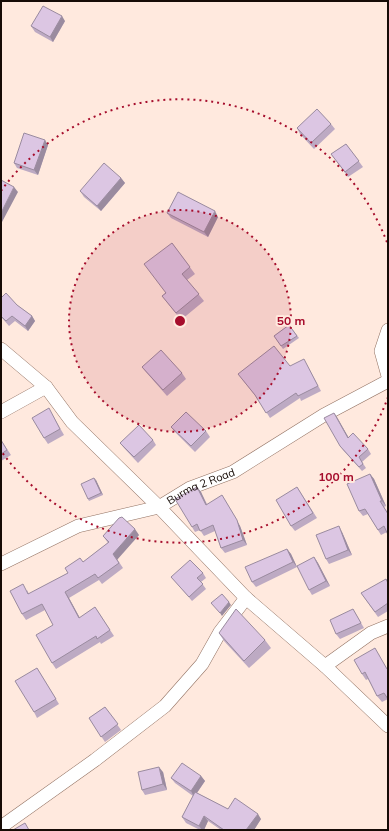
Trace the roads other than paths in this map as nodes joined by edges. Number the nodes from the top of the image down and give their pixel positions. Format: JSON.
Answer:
{"nodes":[{"id":1,"x":388,"y":330,"type":"edge"},
{"id":2,"x":1,"y":349,"type":"edge"},
{"id":3,"x":388,"y":376,"type":"edge"},
{"id":4,"x":388,"y":381,"type":"edge"},
{"id":5,"x":46,"y":387,"type":"junction"},
{"id":6,"x":1,"y":412,"type":"edge"},
{"id":7,"x":159,"y":507,"type":"junction"},
{"id":8,"x":1,"y":564,"type":"edge"},
{"id":9,"x":246,"y":598,"type":"junction"},
{"id":10,"x":388,"y":626,"type":"edge"},
{"id":11,"x":325,"y":666,"type":"junction"},
{"id":12,"x":388,"y":726,"type":"edge"},
{"id":13,"x":1,"y":827,"type":"edge"}],
"edges":[{"from":1,"to":3,"type":"street"},
{"from":2,"to":5,"type":"street"},
{"from":4,"to":7,"type":"street","name":"Burma 2 Road"},
{"from":5,"to":6,"type":"street"},
{"from":5,"to":7,"type":"street"},
{"from":7,"to":8,"type":"street","name":"Burma 2 Road"},
{"from":7,"to":9,"type":"street"},
{"from":9,"to":11,"type":"street"},
{"from":9,"to":13,"type":"street"},
{"from":10,"to":11,"type":"street"},
{"from":11,"to":12,"type":"street"}]}
